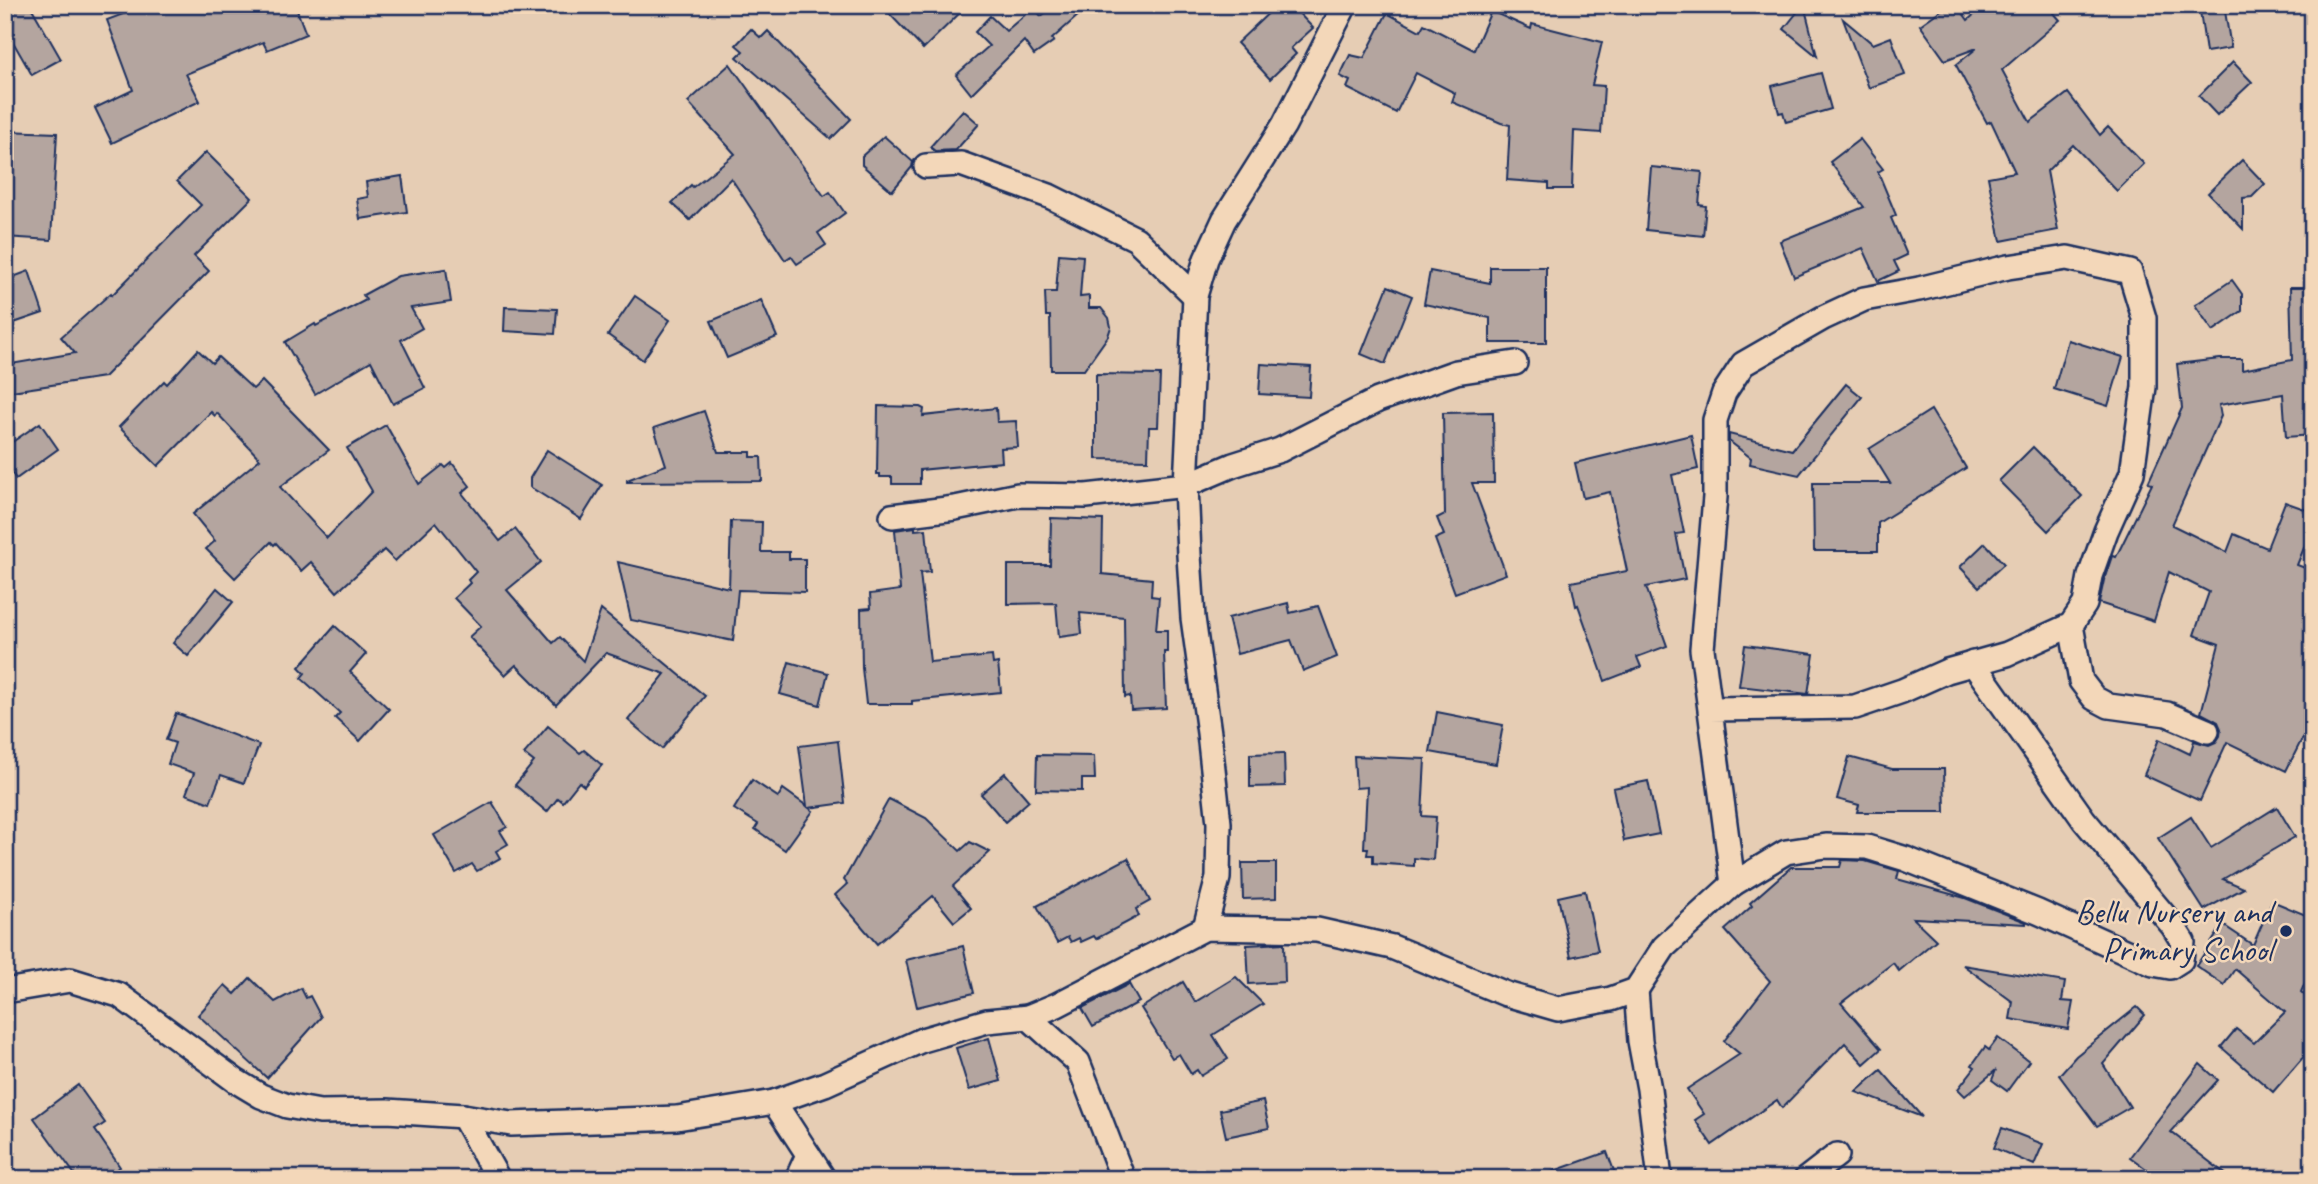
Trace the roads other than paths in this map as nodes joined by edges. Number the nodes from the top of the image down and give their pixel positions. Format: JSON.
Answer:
{"nodes":[{"id":1,"x":1345,"y":5,"type":"edge"},
{"id":2,"x":926,"y":166,"type":"dead end"},
{"id":3,"x":1195,"y":296,"type":"junction"},
{"id":4,"x":1515,"y":363,"type":"dead end"},
{"id":5,"x":1186,"y":485,"type":"junction"},
{"id":6,"x":892,"y":516,"type":"dead end"},
{"id":7,"x":2071,"y":625,"type":"junction"},
{"id":8,"x":1973,"y":663,"type":"junction"},
{"id":9,"x":1710,"y":709,"type":"junction"},
{"id":10,"x":2207,"y":731,"type":"dead end"},
{"id":11,"x":1734,"y":884,"type":"junction"},
{"id":12,"x":1205,"y":928,"type":"junction"},
{"id":13,"x":1636,"y":990,"type":"junction"},
{"id":14,"x":5,"y":991,"type":"edge"},
{"id":15,"x":1028,"y":1017,"type":"junction"},
{"id":16,"x":774,"y":1102,"type":"junction"},
{"id":17,"x":463,"y":1116,"type":"junction"},
{"id":18,"x":807,"y":1155,"type":"junction"},
{"id":19,"x":1837,"y":1155,"type":"dead end"},
{"id":20,"x":498,"y":1179,"type":"edge"},
{"id":21,"x":797,"y":1179,"type":"edge"},
{"id":22,"x":824,"y":1179,"type":"edge"},
{"id":23,"x":1123,"y":1179,"type":"edge"},
{"id":24,"x":1660,"y":1179,"type":"edge"},
{"id":25,"x":1806,"y":1179,"type":"edge"}],
"edges":[{"from":1,"to":3,"type":"street"},
{"from":2,"to":3,"type":"street"},
{"from":3,"to":5,"type":"street"},
{"from":4,"to":5,"type":"street"},
{"from":5,"to":6,"type":"street"},
{"from":5,"to":12,"type":"street"},
{"from":7,"to":8,"type":"street"},
{"from":7,"to":9,"type":"street"},
{"from":7,"to":10,"type":"street"},
{"from":8,"to":9,"type":"street"},
{"from":8,"to":11,"type":"street"},
{"from":9,"to":11,"type":"street"},
{"from":11,"to":13,"type":"street"},
{"from":12,"to":13,"type":"street"},
{"from":12,"to":15,"type":"street"},
{"from":13,"to":24,"type":"street"},
{"from":14,"to":17,"type":"street"},
{"from":15,"to":16,"type":"street"},
{"from":15,"to":23,"type":"street"},
{"from":16,"to":17,"type":"street"},
{"from":16,"to":18,"type":"street"},
{"from":17,"to":20,"type":"street"},
{"from":18,"to":21,"type":"street"},
{"from":18,"to":22,"type":"street"},
{"from":19,"to":25,"type":"street"}]}
